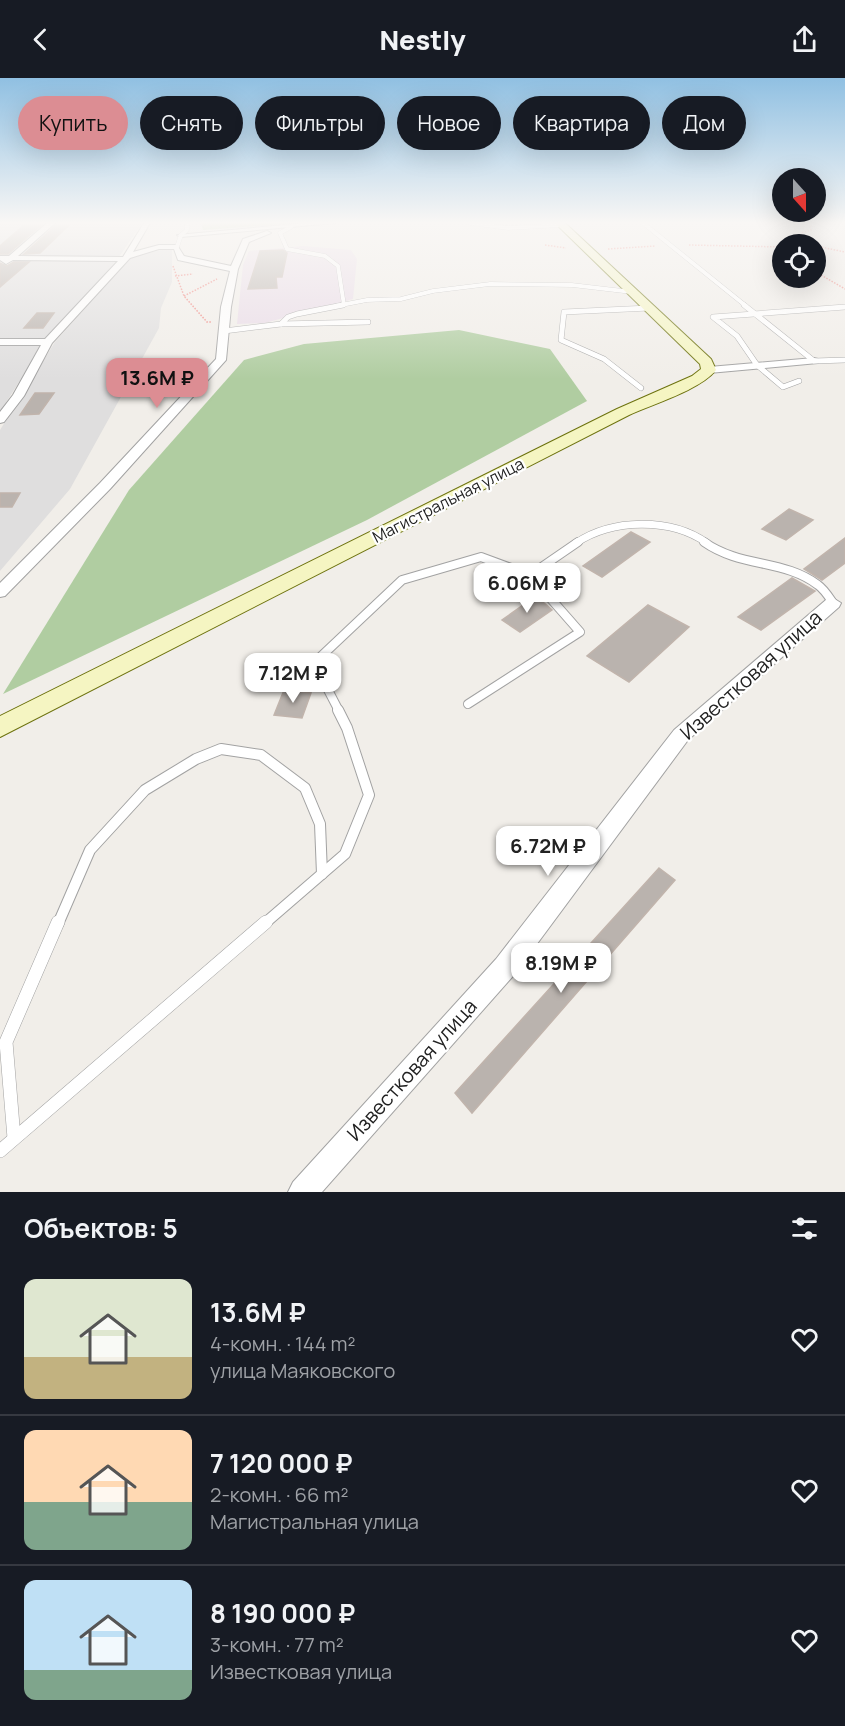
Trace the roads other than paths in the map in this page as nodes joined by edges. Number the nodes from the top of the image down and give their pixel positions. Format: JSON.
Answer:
{"nodes":[{"id":1,"x":109,"y":275,"type":"edge"},
{"id":2,"x":233,"y":275,"type":"edge"},
{"id":3,"x":342,"y":275,"type":"edge"},
{"id":4,"x":614,"y":275,"type":"edge"},
{"id":5,"x":707,"y":275,"type":"edge"},
{"id":6,"x":632,"y":292,"type":"junction"},
{"id":7,"x":344,"y":305,"type":"junction"},
{"id":8,"x":649,"y":308,"type":"junction"},
{"id":9,"x":845,"y":308,"type":"edge"},
{"id":10,"x":757,"y":315,"type":"junction"},
{"id":11,"x":368,"y":322,"type":"dead end"},
{"id":12,"x":281,"y":324,"type":"junction"},
{"id":13,"x":224,"y":331,"type":"junction"},
{"id":14,"x":0,"y":342,"type":"edge"},
{"id":15,"x":48,"y":342,"type":"junction"},
{"id":16,"x":845,"y":360,"type":"edge"},
{"id":17,"x":814,"y":361,"type":"junction"},
{"id":18,"x":757,"y":365,"type":"junction"},
{"id":19,"x":709,"y":370,"type":"junction"},
{"id":20,"x":799,"y":381,"type":"dead end"},
{"id":21,"x":641,"y":388,"type":"dead end"},
{"id":22,"x":0,"y":420,"type":"edge"},
{"id":23,"x":530,"y":575,"type":"junction"},
{"id":24,"x":0,"y":592,"type":"edge"},
{"id":25,"x":833,"y":603,"type":"joint"},
{"id":26,"x":468,"y":704,"type":"dead end"},
{"id":27,"x":0,"y":727,"type":"edge"},
{"id":28,"x":322,"y":874,"type":"junction"},
{"id":29,"x":3,"y":1042,"type":"edge"},
{"id":30,"x":14,"y":1138,"type":"junction"},
{"id":31,"x":0,"y":1150,"type":"edge"},
{"id":32,"x":303,"y":1192,"type":"edge"}],
"edges":[{"from":1,"to":15,"type":"street"},
{"from":2,"to":13,"type":"street"},
{"from":3,"to":7,"type":"lane"},
{"from":4,"to":6,"type":"street"},
{"from":5,"to":10,"type":"lane"},
{"from":6,"to":7,"type":"lane"},
{"from":6,"to":8,"type":"street"},
{"from":7,"to":12,"type":"lane"},
{"from":8,"to":19,"type":"street"},
{"from":8,"to":21,"type":"lane"},
{"from":9,"to":10,"type":"lane"},
{"from":10,"to":17,"type":"lane"},
{"from":10,"to":18,"type":"lane"},
{"from":11,"to":12,"type":"lane"},
{"from":12,"to":13,"type":"lane"},
{"from":13,"to":24,"type":"street"},
{"from":14,"to":15,"type":"street"},
{"from":15,"to":22,"type":"street"},
{"from":16,"to":17,"type":"lane"},
{"from":17,"to":18,"type":"street"},
{"from":18,"to":19,"type":"street"},
{"from":18,"to":20,"type":"lane"},
{"from":19,"to":27,"type":"street","name":"Магистральная улица"},
{"from":23,"to":25,"type":"lane"},
{"from":23,"to":26,"type":"lane"},
{"from":23,"to":28,"type":"lane"},
{"from":25,"to":32,"type":"street","name":"Известковая улица"},
{"from":28,"to":29,"type":"lane"},
{"from":28,"to":30,"type":"lane"},
{"from":29,"to":30,"type":"lane"},
{"from":30,"to":31,"type":"lane"}]}
